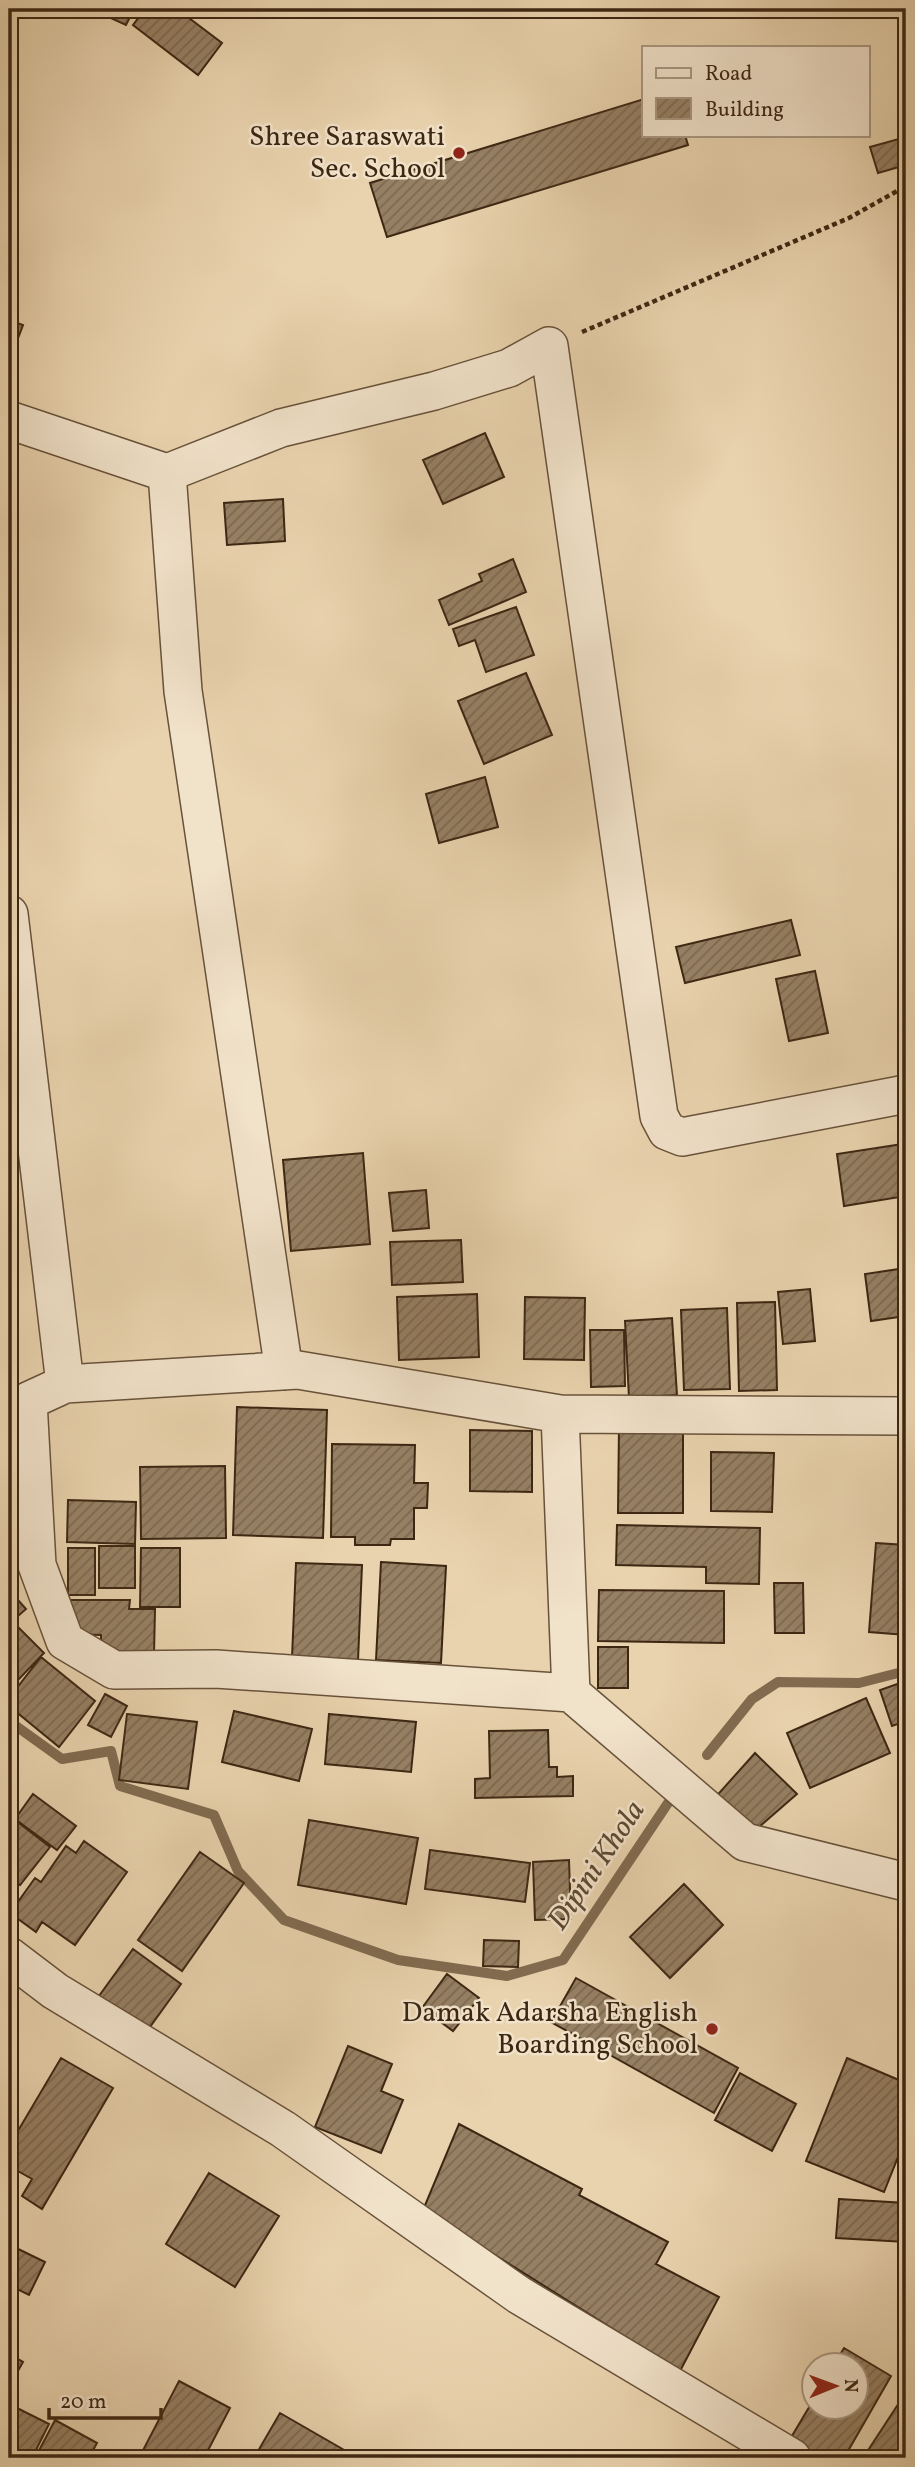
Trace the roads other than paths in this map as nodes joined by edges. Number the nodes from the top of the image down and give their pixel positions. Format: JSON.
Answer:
{"nodes":[{"id":1,"x":9,"y":420,"type":"edge"},
{"id":2,"x":167,"y":473,"type":"junction"},
{"id":3,"x":9,"y":914,"type":"edge"},
{"id":4,"x":906,"y":1094,"type":"edge"},
{"id":5,"x":284,"y":1371,"type":"junction"},
{"id":6,"x":65,"y":1384,"type":"junction"},
{"id":7,"x":560,"y":1414,"type":"junction"},
{"id":8,"x":906,"y":1416,"type":"edge"},
{"id":9,"x":571,"y":1693,"type":"junction"},
{"id":10,"x":906,"y":1882,"type":"edge"},
{"id":11,"x":9,"y":1956,"type":"edge"},
{"id":12,"x":792,"y":2458,"type":"edge"}],
"edges":[{"from":1,"to":2,"type":"street"},
{"from":2,"to":4,"type":"street"},
{"from":2,"to":5,"type":"street"},
{"from":3,"to":6,"type":"street"},
{"from":5,"to":6,"type":"street"},
{"from":5,"to":7,"type":"street"},
{"from":6,"to":9,"type":"street"},
{"from":7,"to":8,"type":"street"},
{"from":7,"to":9,"type":"street"},
{"from":9,"to":10,"type":"street"},
{"from":11,"to":12,"type":"street"}]}
